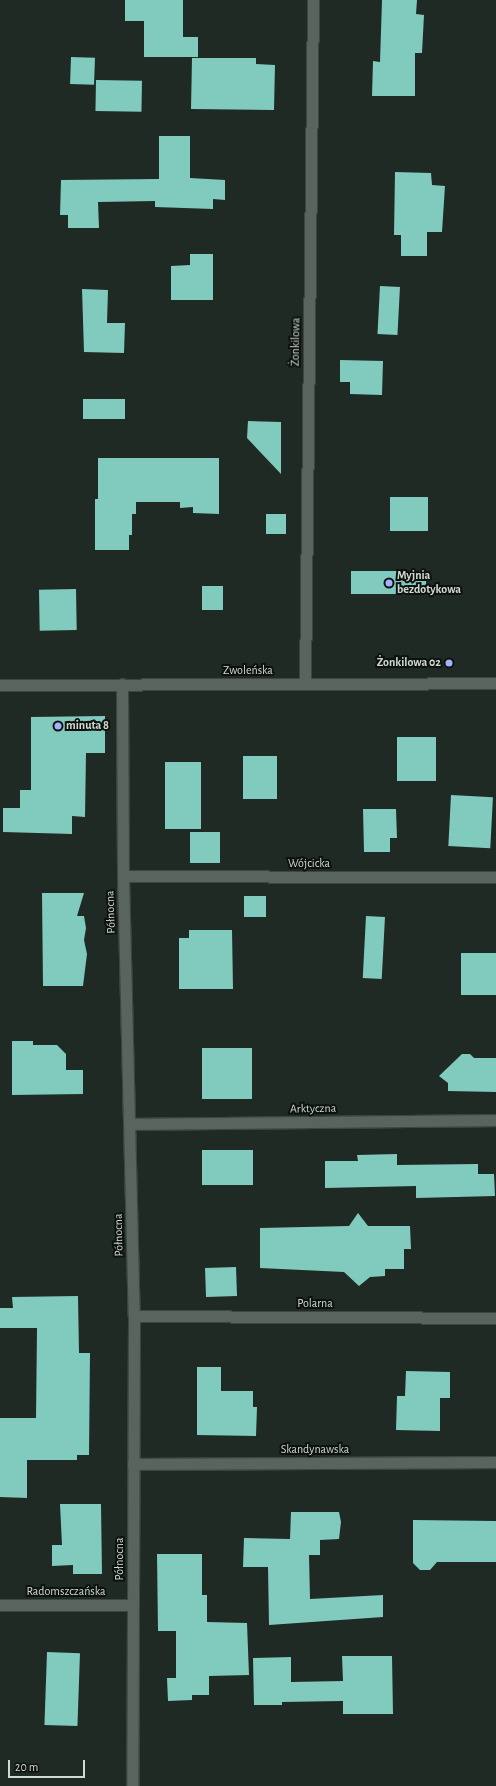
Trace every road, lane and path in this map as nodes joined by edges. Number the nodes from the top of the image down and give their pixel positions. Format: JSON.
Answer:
{"nodes":[{"id":1,"x":313,"y":0,"type":"edge"},
{"id":2,"x":496,"y":683,"type":"edge"},
{"id":3,"x":122,"y":684,"type":"junction"},
{"id":4,"x":305,"y":684,"type":"junction"},
{"id":5,"x":0,"y":685,"type":"edge"},
{"id":6,"x":123,"y":876,"type":"junction"},
{"id":7,"x":496,"y":877,"type":"edge"},
{"id":8,"x":496,"y":1120,"type":"edge"},
{"id":9,"x":130,"y":1124,"type":"junction"},
{"id":10,"x":134,"y":1316,"type":"junction"},
{"id":11,"x":496,"y":1318,"type":"edge"},
{"id":12,"x":496,"y":1462,"type":"edge"},
{"id":13,"x":133,"y":1464,"type":"junction"},
{"id":14,"x":0,"y":1605,"type":"edge"},
{"id":15,"x":132,"y":1605,"type":"junction"},
{"id":16,"x":132,"y":1786,"type":"edge"}],
"edges":[{"from":1,"to":4,"type":"street","name":"Żonkilowa"},
{"from":2,"to":4,"type":"street","name":"Zwoleńska"},
{"from":3,"to":4,"type":"street","name":"Zwoleńska"},
{"from":3,"to":5,"type":"street","name":"Zwoleńska"},
{"from":3,"to":6,"type":"street","name":"Północna"},
{"from":6,"to":7,"type":"street","name":"Wójcicka"},
{"from":6,"to":9,"type":"street","name":"Północna"},
{"from":8,"to":9,"type":"street","name":"Arktyczna"},
{"from":9,"to":10,"type":"street","name":"Północna"},
{"from":10,"to":11,"type":"street","name":"Polarna"},
{"from":10,"to":13,"type":"street","name":"Północna"},
{"from":12,"to":13,"type":"street","name":"Skandynawska"},
{"from":13,"to":15,"type":"street","name":"Północna"},
{"from":14,"to":15,"type":"street","name":"Radomszczańska"},
{"from":15,"to":16,"type":"street","name":"Północna"}]}
